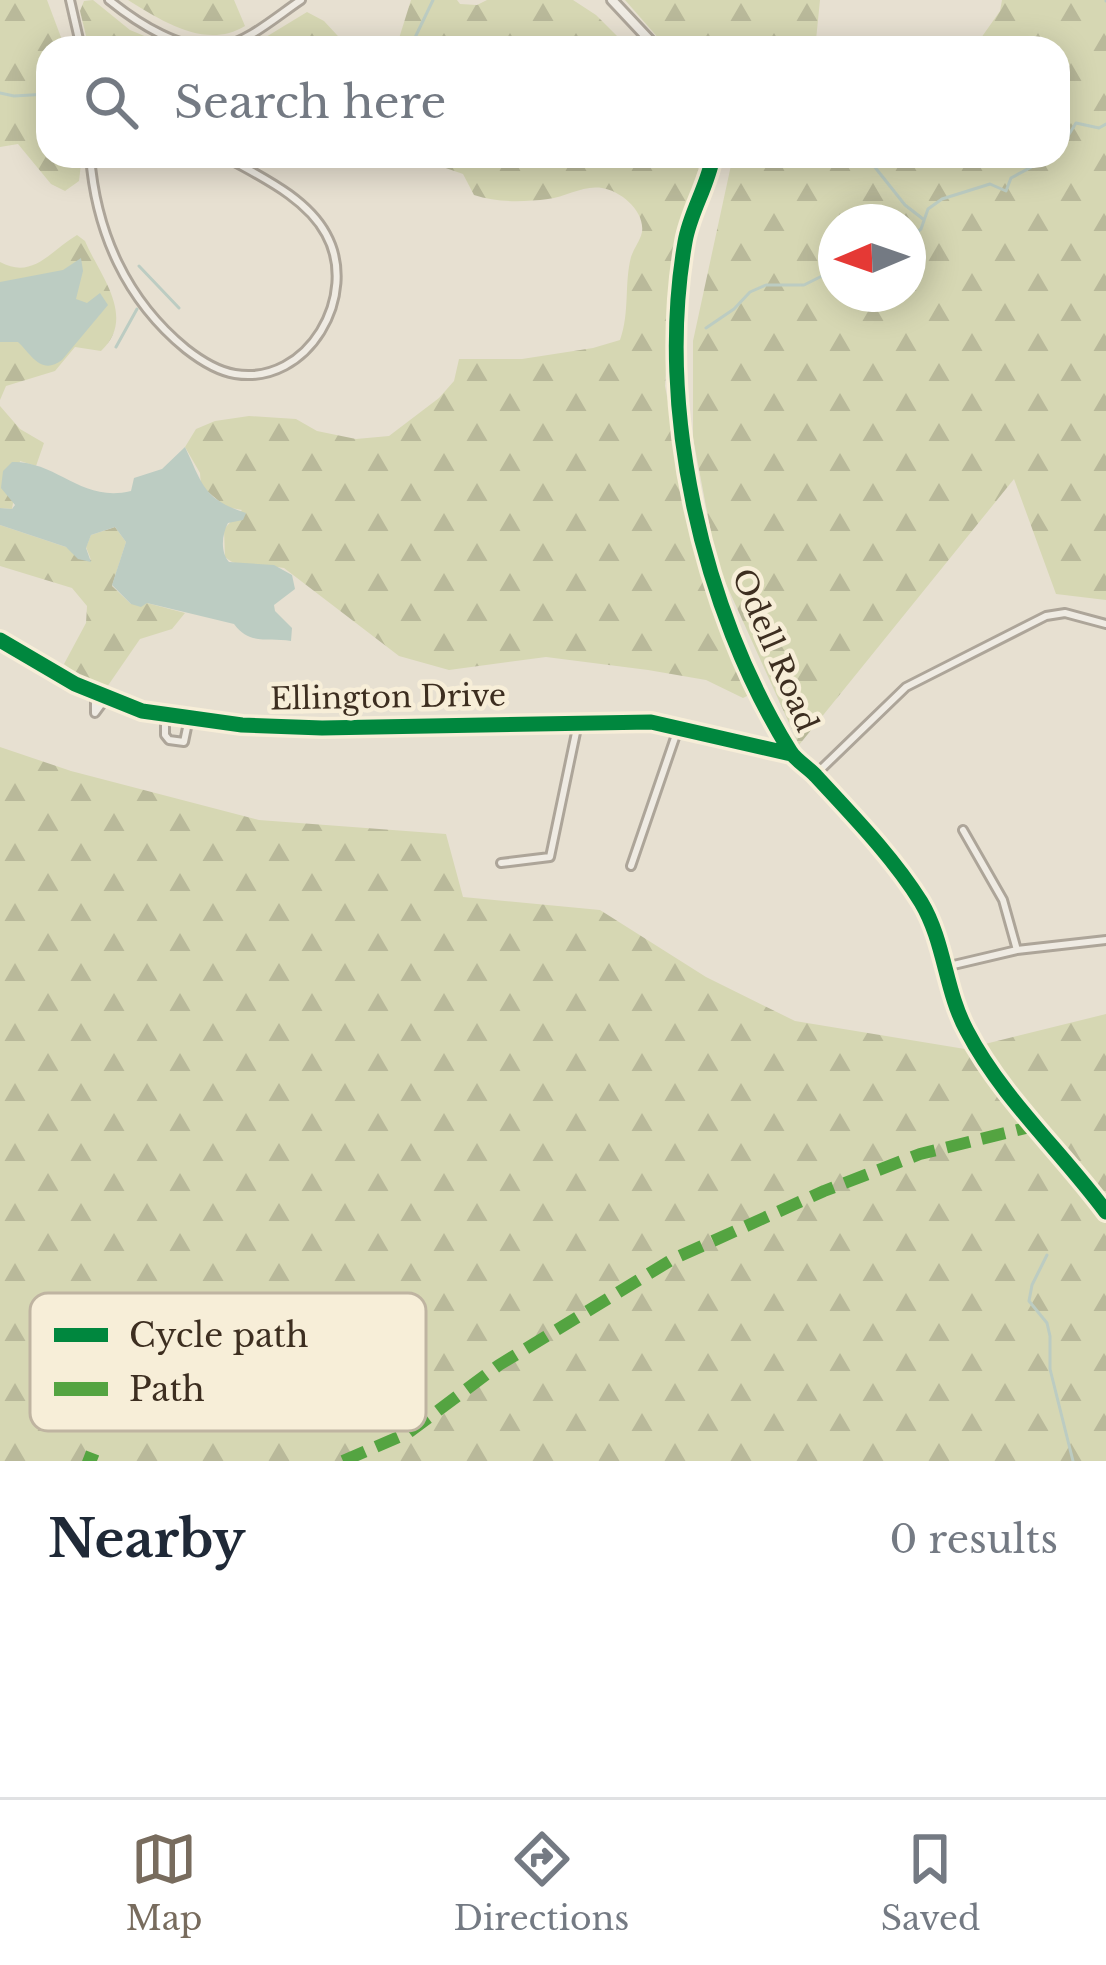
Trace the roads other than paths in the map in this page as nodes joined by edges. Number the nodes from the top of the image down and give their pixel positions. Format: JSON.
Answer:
{"nodes":[{"id":1,"x":70,"y":0,"type":"edge"},
{"id":2,"x":110,"y":0,"type":"edge"},
{"id":3,"x":301,"y":0,"type":"edge"},
{"id":4,"x":612,"y":0,"type":"edge"},
{"id":5,"x":78,"y":36,"type":"edge"},
{"id":6,"x":170,"y":36,"type":"edge"},
{"id":7,"x":245,"y":36,"type":"edge"},
{"id":8,"x":646,"y":36,"type":"edge"},
{"id":9,"x":92,"y":168,"type":"edge"},
{"id":10,"x":243,"y":168,"type":"edge"},
{"id":11,"x":709,"y":168,"type":"edge"},
{"id":12,"x":1106,"y":623,"type":"edge"},
{"id":13,"x":0,"y":640,"type":"edge"},
{"id":14,"x":95,"y":694,"type":"junction"},
{"id":15,"x":106,"y":698,"type":"junction"},
{"id":16,"x":165,"y":715,"type":"junction"},
{"id":17,"x":189,"y":718,"type":"junction"},
{"id":18,"x":578,"y":723,"type":"junction"},
{"id":19,"x":679,"y":726,"type":"junction"},
{"id":20,"x":791,"y":754,"type":"junction"},
{"id":21,"x":815,"y":775,"type":"junction"},
{"id":22,"x":963,"y":830,"type":"dead end"},
{"id":23,"x":501,"y":863,"type":"dead end"},
{"id":24,"x":632,"y":866,"type":"dead end"},
{"id":25,"x":1106,"y":940,"type":"edge"},
{"id":26,"x":1017,"y":950,"type":"junction"},
{"id":27,"x":945,"y":967,"type":"junction"},
{"id":28,"x":1106,"y":1211,"type":"edge"}],
"edges":[{"from":1,"to":5,"type":"street"},
{"from":2,"to":6,"type":"street"},
{"from":3,"to":7,"type":"street"},
{"from":4,"to":8,"type":"street"},
{"from":9,"to":10,"type":"street"},
{"from":11,"to":20,"type":"street","name":"Odell Road"},
{"from":12,"to":21,"type":"street"},
{"from":13,"to":14,"type":"street","name":"Ellington Drive"},
{"from":14,"to":15,"type":"street","name":"Ellington Drive"},
{"from":14,"to":15,"type":"street"},
{"from":15,"to":16,"type":"street","name":"Ellington Drive"},
{"from":16,"to":17,"type":"street","name":"Ellington Drive"},
{"from":16,"to":17,"type":"street"},
{"from":17,"to":18,"type":"street","name":"Ellington Drive"},
{"from":18,"to":19,"type":"street","name":"Ellington Drive"},
{"from":18,"to":23,"type":"street"},
{"from":19,"to":20,"type":"street","name":"Ellington Drive"},
{"from":19,"to":24,"type":"street"},
{"from":20,"to":21,"type":"street","name":"Odell Road"},
{"from":21,"to":27,"type":"street","name":"Odell Road"},
{"from":22,"to":26,"type":"street"},
{"from":25,"to":26,"type":"street"},
{"from":26,"to":27,"type":"street"},
{"from":27,"to":28,"type":"street","name":"Odell Road"}]}
